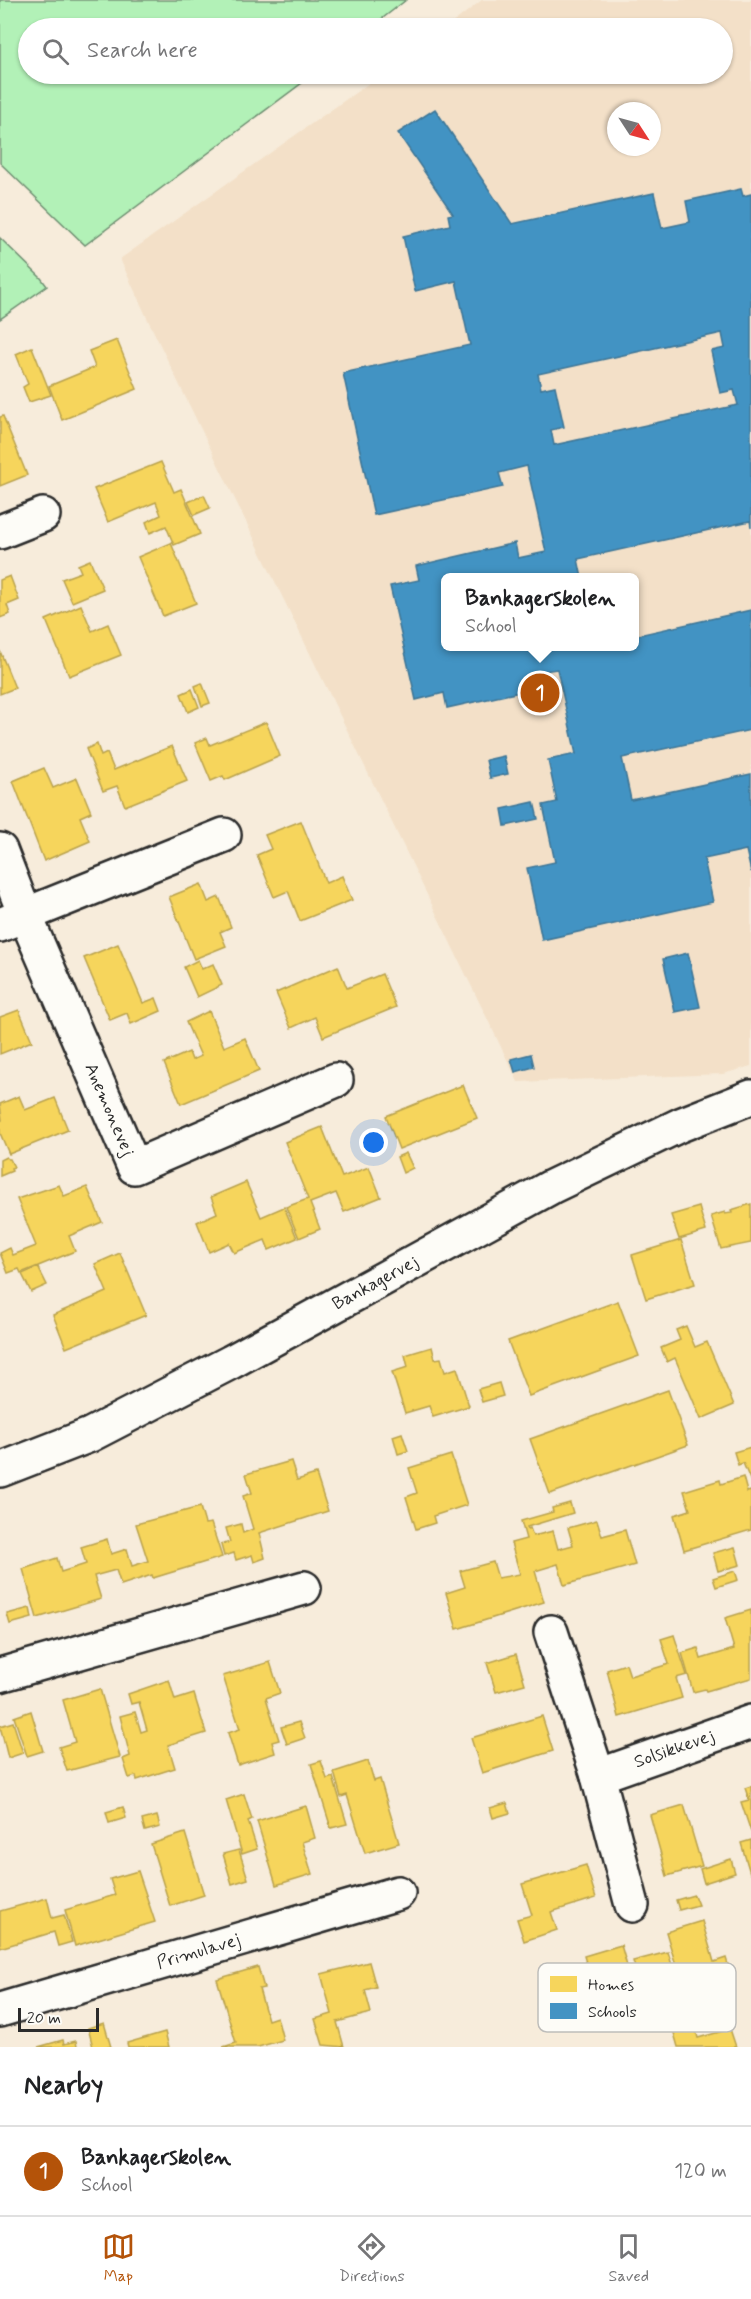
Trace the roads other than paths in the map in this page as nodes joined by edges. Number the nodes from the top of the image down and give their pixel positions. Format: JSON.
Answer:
{"nodes":[{"id":1,"x":42,"y":515,"type":"dead end"},
{"id":2,"x":0,"y":532,"type":"edge"},
{"id":3,"x":224,"y":835,"type":"dead end"},
{"id":4,"x":0,"y":850,"type":"edge"},
{"id":5,"x":13,"y":920,"type":"edge"},
{"id":6,"x":336,"y":1080,"type":"dead end"},
{"id":7,"x":751,"y":1097,"type":"edge"},
{"id":8,"x":0,"y":1470,"type":"edge"},
{"id":9,"x":304,"y":1588,"type":"dead end"},
{"id":10,"x":551,"y":1632,"type":"dead end"},
{"id":11,"x":0,"y":1675,"type":"edge"},
{"id":12,"x":751,"y":1722,"type":"edge"},
{"id":13,"x":598,"y":1776,"type":"junction"},
{"id":14,"x":398,"y":1893,"type":"dead end"},
{"id":15,"x":632,"y":1905,"type":"dead end"},
{"id":16,"x":0,"y":2010,"type":"edge"}],
"edges":[{"from":1,"to":2,"type":"street"},
{"from":3,"to":5,"type":"street"},
{"from":4,"to":5,"type":"street","name":"Anemonevej"},
{"from":5,"to":6,"type":"street","name":"Anemonevej"},
{"from":7,"to":8,"type":"street","name":"Bankagervej"},
{"from":9,"to":11,"type":"street"},
{"from":10,"to":13,"type":"street"},
{"from":12,"to":13,"type":"street","name":"Solsikkevej"},
{"from":13,"to":15,"type":"street"},
{"from":14,"to":16,"type":"street","name":"Primulavej"}]}
